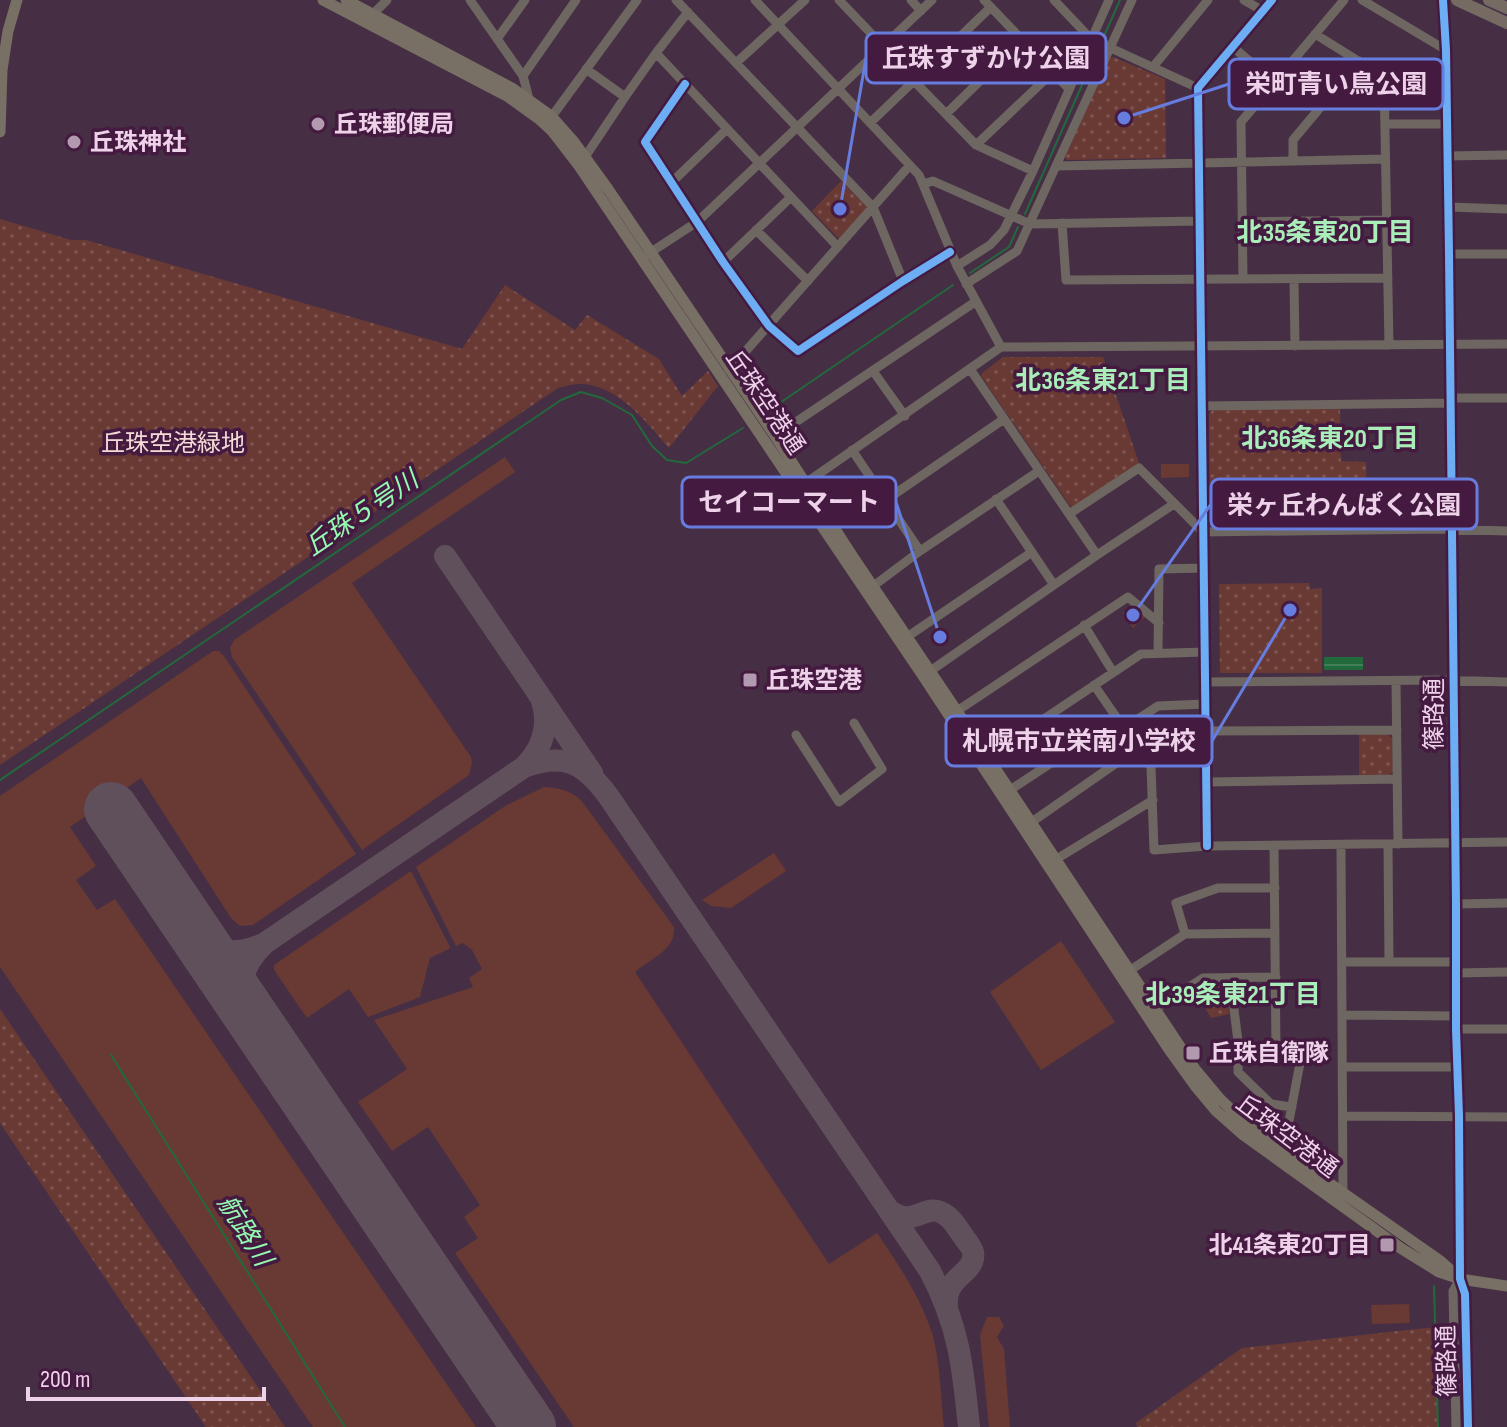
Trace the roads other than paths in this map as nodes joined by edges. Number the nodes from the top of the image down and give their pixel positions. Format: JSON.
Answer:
{"nodes":[{"id":1,"x":17,"y":0,"type":"edge"},
{"id":2,"x":323,"y":0,"type":"edge"},
{"id":3,"x":346,"y":0,"type":"edge"},
{"id":4,"x":387,"y":0,"type":"edge"},
{"id":5,"x":470,"y":0,"type":"edge"},
{"id":6,"x":525,"y":0,"type":"edge"},
{"id":7,"x":576,"y":0,"type":"edge"},
{"id":8,"x":637,"y":0,"type":"edge"},
{"id":9,"x":676,"y":0,"type":"edge"},
{"id":10,"x":755,"y":0,"type":"edge"},
{"id":11,"x":805,"y":0,"type":"edge"},
{"id":12,"x":839,"y":0,"type":"edge"},
{"id":13,"x":911,"y":0,"type":"edge"},
{"id":14,"x":932,"y":0,"type":"edge"},
{"id":15,"x":1054,"y":0,"type":"edge"},
{"id":16,"x":1109,"y":0,"type":"edge"},
{"id":17,"x":1132,"y":0,"type":"edge"},
{"id":18,"x":1208,"y":0,"type":"edge"},
{"id":19,"x":1244,"y":0,"type":"edge"},
{"id":20,"x":1272,"y":0,"type":"edge"},
{"id":21,"x":1344,"y":0,"type":"edge"},
{"id":22,"x":1362,"y":0,"type":"edge"},
{"id":23,"x":1443,"y":0,"type":"edge"},
{"id":24,"x":1457,"y":0,"type":"edge"},
{"id":25,"x":1489,"y":0,"type":"edge"},
{"id":26,"x":987,"y":4,"type":"edge"},
{"id":27,"x":1507,"y":8,"type":"edge"},
{"id":28,"x":921,"y":11,"type":"junction"},
{"id":29,"x":1263,"y":11,"type":"junction"},
{"id":30,"x":688,"y":12,"type":"junction"},
{"id":31,"x":373,"y":14,"type":"junction"},
{"id":32,"x":1507,"y":23,"type":"edge"},
{"id":33,"x":778,"y":25,"type":"junction"},
{"id":34,"x":1315,"y":34,"type":"junction"},
{"id":35,"x":497,"y":39,"type":"junction"},
{"id":36,"x":1091,"y":39,"type":"junction"},
{"id":37,"x":1022,"y":40,"type":"junction"},
{"id":38,"x":883,"y":46,"type":"junction"},
{"id":39,"x":1233,"y":47,"type":"junction"},
{"id":40,"x":1110,"y":48,"type":"junction"},
{"id":41,"x":1446,"y":50,"type":"junction"},
{"id":42,"x":656,"y":53,"type":"junction"},
{"id":43,"x":1359,"y":61,"type":"junction"},
{"id":44,"x":736,"y":63,"type":"junction"},
{"id":45,"x":1153,"y":67,"type":"junction"},
{"id":46,"x":586,"y":69,"type":"junction"},
{"id":47,"x":1053,"y":72,"type":"junction"},
{"id":48,"x":523,"y":76,"type":"junction"},
{"id":49,"x":914,"y":81,"type":"junction"},
{"id":50,"x":1274,"y":82,"type":"junction"},
{"id":51,"x":685,"y":84,"type":"junction"},
{"id":52,"x":1198,"y":88,"type":"junction"},
{"id":53,"x":838,"y":89,"type":"junction"},
{"id":54,"x":1069,"y":89,"type":"junction"},
{"id":55,"x":625,"y":97,"type":"junction"},
{"id":56,"x":528,"y":104,"type":"junction"},
{"id":57,"x":946,"y":114,"type":"junction"},
{"id":58,"x":549,"y":121,"type":"junction"},
{"id":59,"x":870,"y":123,"type":"junction"},
{"id":60,"x":1385,"y":124,"type":"junction"},
{"id":61,"x":1447,"y":124,"type":"junction"},
{"id":62,"x":798,"y":127,"type":"junction"},
{"id":63,"x":727,"y":129,"type":"junction"},
{"id":64,"x":0,"y":132,"type":"edge"},
{"id":65,"x":976,"y":145,"type":"junction"},
{"id":66,"x":1507,"y":155,"type":"edge"},
{"id":67,"x":1447,"y":156,"type":"junction"},
{"id":68,"x":1385,"y":159,"type":"junction"},
{"id":69,"x":1293,"y":160,"type":"junction"},
{"id":70,"x":582,"y":161,"type":"junction"},
{"id":71,"x":1241,"y":161,"type":"junction"},
{"id":72,"x":1199,"y":162,"type":"junction"},
{"id":73,"x":760,"y":164,"type":"junction"},
{"id":74,"x":910,"y":165,"type":"junction"},
{"id":75,"x":1057,"y":166,"type":"junction"},
{"id":76,"x":1033,"y":171,"type":"junction"},
{"id":77,"x":671,"y":183,"type":"junction"},
{"id":78,"x":923,"y":184,"type":"junction"},
{"id":79,"x":791,"y":197,"type":"junction"},
{"id":80,"x":873,"y":207,"type":"junction"},
{"id":81,"x":1448,"y":207,"type":"junction"},
{"id":82,"x":1507,"y":209,"type":"edge"},
{"id":83,"x":1011,"y":215,"type":"junction"},
{"id":84,"x":1386,"y":220,"type":"junction"},
{"id":85,"x":1199,"y":221,"type":"junction"},
{"id":86,"x":697,"y":222,"type":"junction"},
{"id":87,"x":1242,"y":222,"type":"junction"},
{"id":88,"x":1062,"y":223,"type":"junction"},
{"id":89,"x":1030,"y":224,"type":"junction"},
{"id":90,"x":756,"y":230,"type":"junction"},
{"id":91,"x":838,"y":247,"type":"junction"},
{"id":92,"x":950,"y":252,"type":"junction"},
{"id":93,"x":1449,"y":254,"type":"junction"},
{"id":94,"x":1507,"y":254,"type":"edge"},
{"id":95,"x":646,"y":255,"type":"junction"},
{"id":96,"x":723,"y":262,"type":"junction"},
{"id":97,"x":957,"y":266,"type":"junction"},
{"id":98,"x":1388,"y":278,"type":"junction"},
{"id":99,"x":1200,"y":279,"type":"junction"},
{"id":100,"x":1243,"y":279,"type":"junction"},
{"id":101,"x":1294,"y":280,"type":"junction"},
{"id":102,"x":808,"y":281,"type":"junction"},
{"id":103,"x":903,"y":281,"type":"junction"},
{"id":104,"x":966,"y":284,"type":"junction"},
{"id":105,"x":975,"y":302,"type":"junction"},
{"id":106,"x":769,"y":326,"type":"junction"},
{"id":107,"x":1450,"y":344,"type":"junction"},
{"id":108,"x":1507,"y":344,"type":"edge"},
{"id":109,"x":1389,"y":345,"type":"junction"},
{"id":110,"x":1201,"y":346,"type":"junction"},
{"id":111,"x":1295,"y":346,"type":"junction"},
{"id":112,"x":1001,"y":347,"type":"junction"},
{"id":113,"x":970,"y":369,"type":"junction"},
{"id":114,"x":729,"y":370,"type":"junction"},
{"id":115,"x":873,"y":371,"type":"junction"},
{"id":116,"x":1507,"y":398,"type":"edge"},
{"id":117,"x":1451,"y":401,"type":"junction"},
{"id":118,"x":1202,"y":406,"type":"junction"},
{"id":119,"x":905,"y":416,"type":"junction"},
{"id":120,"x":1004,"y":419,"type":"junction"},
{"id":121,"x":775,"y":436,"type":"junction"},
{"id":122,"x":852,"y":450,"type":"junction"},
{"id":123,"x":1039,"y":471,"type":"junction"},
{"id":124,"x":801,"y":486,"type":"junction"},
{"id":125,"x":996,"y":499,"type":"junction"},
{"id":126,"x":886,"y":500,"type":"junction"},
{"id":127,"x":1174,"y":504,"type":"junction"},
{"id":128,"x":1069,"y":514,"type":"junction"},
{"id":129,"x":1451,"y":530,"type":"junction"},
{"id":130,"x":1507,"y":531,"type":"edge"},
{"id":131,"x":1203,"y":532,"type":"junction"},
{"id":132,"x":920,"y":551,"type":"junction"},
{"id":133,"x":1032,"y":552,"type":"junction"},
{"id":134,"x":1097,"y":555,"type":"junction"},
{"id":135,"x":1204,"y":568,"type":"junction"},
{"id":136,"x":1054,"y":585,"type":"junction"},
{"id":137,"x":869,"y":589,"type":"junction"},
{"id":138,"x":1159,"y":623,"type":"junction"},
{"id":139,"x":1084,"y":625,"type":"junction"},
{"id":140,"x":907,"y":637,"type":"junction"},
{"id":141,"x":1204,"y":652,"type":"junction"},
{"id":142,"x":1158,"y":653,"type":"junction"},
{"id":143,"x":1113,"y":672,"type":"junction"},
{"id":144,"x":926,"y":673,"type":"junction"},
{"id":145,"x":1396,"y":681,"type":"junction"},
{"id":146,"x":1454,"y":681,"type":"junction"},
{"id":147,"x":1205,"y":682,"type":"junction"},
{"id":148,"x":1507,"y":682,"type":"edge"},
{"id":149,"x":1094,"y":685,"type":"junction"},
{"id":150,"x":1205,"y":704,"type":"junction"},
{"id":151,"x":957,"y":711,"type":"junction"},
{"id":152,"x":854,"y":723,"type":"dead end"},
{"id":153,"x":1121,"y":724,"type":"junction"},
{"id":154,"x":1397,"y":730,"type":"junction"},
{"id":155,"x":1206,"y":731,"type":"junction"},
{"id":156,"x":796,"y":735,"type":"dead end"},
{"id":157,"x":1138,"y":748,"type":"junction"},
{"id":158,"x":983,"y":760,"type":"junction"},
{"id":159,"x":1397,"y":779,"type":"junction"},
{"id":160,"x":1206,"y":782,"type":"junction"},
{"id":161,"x":1010,"y":790,"type":"junction"},
{"id":162,"x":1153,"y":800,"type":"junction"},
{"id":163,"x":1027,"y":825,"type":"junction"},
{"id":164,"x":1456,"y":842,"type":"junction"},
{"id":165,"x":1507,"y":842,"type":"edge"},
{"id":166,"x":1393,"y":844,"type":"junction"},
{"id":167,"x":1341,"y":845,"type":"junction"},
{"id":168,"x":1207,"y":846,"type":"junction"},
{"id":169,"x":1274,"y":846,"type":"junction"},
{"id":170,"x":1052,"y":862,"type":"junction"},
{"id":171,"x":1275,"y":888,"type":"junction"},
{"id":172,"x":1507,"y":903,"type":"edge"},
{"id":173,"x":1456,"y":904,"type":"junction"},
{"id":174,"x":1275,"y":933,"type":"junction"},
{"id":175,"x":1185,"y":934,"type":"junction"},
{"id":176,"x":1342,"y":962,"type":"junction"},
{"id":177,"x":1389,"y":962,"type":"junction"},
{"id":178,"x":1456,"y":967,"type":"junction"},
{"id":179,"x":1129,"y":971,"type":"junction"},
{"id":180,"x":1507,"y":972,"type":"edge"},
{"id":181,"x":1276,"y":977,"type":"junction"},
{"id":182,"x":1230,"y":978,"type":"junction"},
{"id":183,"x":1155,"y":1009,"type":"junction"},
{"id":184,"x":1343,"y":1015,"type":"junction"},
{"id":185,"x":1456,"y":1016,"type":"junction"},
{"id":186,"x":1456,"y":1029,"type":"junction"},
{"id":187,"x":1507,"y":1029,"type":"edge"},
{"id":188,"x":1343,"y":1067,"type":"junction"},
{"id":189,"x":1456,"y":1067,"type":"junction"},
{"id":190,"x":1292,"y":1107,"type":"junction"},
{"id":191,"x":1343,"y":1116,"type":"junction"},
{"id":192,"x":1459,"y":1116,"type":"junction"},
{"id":193,"x":1507,"y":1117,"type":"edge"},
{"id":194,"x":1272,"y":1145,"type":"junction"},
{"id":195,"x":1341,"y":1199,"type":"junction"},
{"id":196,"x":1460,"y":1279,"type":"junction"},
{"id":197,"x":1507,"y":1286,"type":"edge"},
{"id":198,"x":1456,"y":1427,"type":"edge"},
{"id":199,"x":1468,"y":1427,"type":"edge"}],
"edges":[{"from":1,"to":64,"type":"main road"},
{"from":2,"to":56,"type":"main road","name":"丘珠空港通"},
{"from":3,"to":31,"type":"main road","name":"丘珠空港通"},
{"from":4,"to":31,"type":"street"},
{"from":5,"to":35,"type":"street"},
{"from":6,"to":35,"type":"street"},
{"from":7,"to":48,"type":"street"},
{"from":8,"to":46,"type":"street"},
{"from":9,"to":30,"type":"street"},
{"from":10,"to":33,"type":"street"},
{"from":11,"to":33,"type":"street"},
{"from":12,"to":38,"type":"street"},
{"from":13,"to":28,"type":"street"},
{"from":14,"to":28,"type":"street"},
{"from":15,"to":36,"type":"street"},
{"from":16,"to":36,"type":"street"},
{"from":17,"to":40,"type":"street"},
{"from":18,"to":45,"type":"street"},
{"from":19,"to":29,"type":"street"},
{"from":20,"to":29,"type":"street"},
{"from":21,"to":34,"type":"street"},
{"from":22,"to":41,"type":"street"},
{"from":23,"to":41,"type":"street","name":"篠路通"},
{"from":24,"to":32,"type":"highway"},
{"from":25,"to":27,"type":"highway"},
{"from":26,"to":37,"type":"street"},
{"from":26,"to":49,"type":"street"},
{"from":28,"to":38,"type":"street"},
{"from":29,"to":39,"type":"street"},
{"from":30,"to":42,"type":"street"},
{"from":30,"to":44,"type":"street"},
{"from":31,"to":56,"type":"main road","name":"丘珠空港通"},
{"from":33,"to":44,"type":"street"},
{"from":33,"to":53,"type":"street"},
{"from":34,"to":43,"type":"street"},
{"from":34,"to":50,"type":"street"},
{"from":35,"to":48,"type":"street"},
{"from":36,"to":40,"type":"street"},
{"from":36,"to":54,"type":"street"},
{"from":37,"to":47,"type":"street"},
{"from":37,"to":57,"type":"street"},
{"from":38,"to":53,"type":"street"},
{"from":39,"to":50,"type":"street"},
{"from":39,"to":52,"type":"street"},
{"from":40,"to":45,"type":"street"},
{"from":40,"to":75,"type":"street"},
{"from":41,"to":61,"type":"street","name":"篠路通"},
{"from":42,"to":51,"type":"street"},
{"from":42,"to":55,"type":"street"},
{"from":43,"to":60,"type":"street"},
{"from":43,"to":69,"type":"street"},
{"from":44,"to":62,"type":"street"},
{"from":45,"to":52,"type":"street"},
{"from":46,"to":55,"type":"street"},
{"from":46,"to":58,"type":"street"},
{"from":47,"to":54,"type":"street"},
{"from":47,"to":65,"type":"street"},
{"from":48,"to":56,"type":"street"},
{"from":49,"to":57,"type":"street"},
{"from":49,"to":59,"type":"street"},
{"from":50,"to":71,"type":"street"},
{"from":51,"to":63,"type":"street"},
{"from":51,"to":77,"type":"street"},
{"from":52,"to":72,"type":"street"},
{"from":53,"to":59,"type":"street"},
{"from":53,"to":62,"type":"street"},
{"from":54,"to":76,"type":"street"},
{"from":55,"to":70,"type":"street"},
{"from":56,"to":58,"type":"main road","name":"丘珠空港通"},
{"from":57,"to":65,"type":"street"},
{"from":58,"to":70,"type":"main road","name":"丘珠空港通"},
{"from":59,"to":74,"type":"street"},
{"from":60,"to":61,"type":"street"},
{"from":60,"to":68,"type":"street"},
{"from":61,"to":67,"type":"street","name":"篠路通"},
{"from":62,"to":73,"type":"street"},
{"from":62,"to":80,"type":"street"},
{"from":63,"to":73,"type":"street"},
{"from":63,"to":77,"type":"street"},
{"from":65,"to":76,"type":"street"},
{"from":66,"to":67,"type":"street"},
{"from":67,"to":81,"type":"street","name":"篠路通"},
{"from":68,"to":69,"type":"street"},
{"from":68,"to":84,"type":"street"},
{"from":69,"to":71,"type":"street"},
{"from":70,"to":95,"type":"main road","name":"丘珠空港通"},
{"from":71,"to":72,"type":"street"},
{"from":71,"to":87,"type":"street"},
{"from":72,"to":75,"type":"street"},
{"from":72,"to":85,"type":"street"},
{"from":73,"to":79,"type":"street"},
{"from":73,"to":86,"type":"street"},
{"from":74,"to":78,"type":"street"},
{"from":74,"to":80,"type":"street"},
{"from":75,"to":89,"type":"street"},
{"from":76,"to":83,"type":"street"},
{"from":77,"to":86,"type":"street"},
{"from":78,"to":83,"type":"street"},
{"from":78,"to":92,"type":"street"},
{"from":79,"to":90,"type":"street"},
{"from":79,"to":91,"type":"street"},
{"from":80,"to":91,"type":"street"},
{"from":80,"to":103,"type":"street"},
{"from":81,"to":82,"type":"street"},
{"from":81,"to":93,"type":"street","name":"篠路通"},
{"from":83,"to":89,"type":"street"},
{"from":83,"to":97,"type":"street"},
{"from":84,"to":87,"type":"street"},
{"from":84,"to":98,"type":"street"},
{"from":85,"to":88,"type":"street"},
{"from":85,"to":99,"type":"street"},
{"from":86,"to":95,"type":"street"},
{"from":86,"to":96,"type":"street"},
{"from":87,"to":100,"type":"street"},
{"from":88,"to":89,"type":"street"},
{"from":88,"to":99,"type":"street"},
{"from":89,"to":104,"type":"street"},
{"from":90,"to":96,"type":"street"},
{"from":90,"to":102,"type":"street"},
{"from":91,"to":102,"type":"street"},
{"from":92,"to":97,"type":"street"},
{"from":92,"to":103,"type":"street"},
{"from":93,"to":94,"type":"street"},
{"from":93,"to":107,"type":"street","name":"篠路通"},
{"from":95,"to":114,"type":"main road","name":"丘珠空港通"},
{"from":95,"to":124,"type":"main road","name":"丘珠空港通"},
{"from":96,"to":106,"type":"street"},
{"from":97,"to":104,"type":"street"},
{"from":98,"to":101,"type":"street"},
{"from":98,"to":109,"type":"street"},
{"from":99,"to":100,"type":"street"},
{"from":99,"to":110,"type":"street"},
{"from":100,"to":101,"type":"street"},
{"from":101,"to":111,"type":"street"},
{"from":102,"to":106,"type":"street"},
{"from":103,"to":106,"type":"street"},
{"from":104,"to":105,"type":"street"},
{"from":105,"to":112,"type":"street"},
{"from":105,"to":115,"type":"street"},
{"from":106,"to":114,"type":"street"},
{"from":107,"to":108,"type":"street"},
{"from":107,"to":109,"type":"street"},
{"from":107,"to":117,"type":"street","name":"篠路通"},
{"from":109,"to":111,"type":"street"},
{"from":110,"to":111,"type":"street"},
{"from":110,"to":112,"type":"street"},
{"from":110,"to":118,"type":"street"},
{"from":112,"to":113,"type":"street"},
{"from":113,"to":119,"type":"street"},
{"from":113,"to":120,"type":"street"},
{"from":114,"to":121,"type":"main road","name":"丘珠空港通"},
{"from":115,"to":119,"type":"street"},
{"from":115,"to":121,"type":"street"},
{"from":116,"to":117,"type":"street"},
{"from":117,"to":118,"type":"street"},
{"from":117,"to":129,"type":"street","name":"篠路通"},
{"from":118,"to":131,"type":"street"},
{"from":119,"to":122,"type":"street"},
{"from":120,"to":123,"type":"street"},
{"from":120,"to":126,"type":"street"},
{"from":121,"to":124,"type":"main road","name":"丘珠空港通"},
{"from":122,"to":124,"type":"street"},
{"from":122,"to":126,"type":"street"},
{"from":123,"to":125,"type":"street"},
{"from":123,"to":128,"type":"street"},
{"from":124,"to":137,"type":"main road","name":"丘珠空港通"},
{"from":125,"to":132,"type":"street"},
{"from":125,"to":133,"type":"street"},
{"from":126,"to":132,"type":"street"},
{"from":127,"to":128,"type":"street"},
{"from":127,"to":131,"type":"street"},
{"from":127,"to":134,"type":"street"},
{"from":128,"to":134,"type":"street"},
{"from":129,"to":130,"type":"street"},
{"from":129,"to":131,"type":"street"},
{"from":129,"to":146,"type":"street","name":"篠路通"},
{"from":131,"to":135,"type":"street"},
{"from":132,"to":137,"type":"street"},
{"from":133,"to":136,"type":"street"},
{"from":133,"to":140,"type":"street"},
{"from":134,"to":136,"type":"street"},
{"from":135,"to":138,"type":"street"},
{"from":135,"to":141,"type":"street"},
{"from":136,"to":144,"type":"street"},
{"from":137,"to":140,"type":"main road","name":"丘珠空港通"},
{"from":137,"to":144,"type":"main road","name":"丘珠空港通"},
{"from":138,"to":139,"type":"street"},
{"from":138,"to":142,"type":"street"},
{"from":139,"to":143,"type":"street"},
{"from":139,"to":151,"type":"street"},
{"from":140,"to":144,"type":"main road","name":"丘珠空港通"},
{"from":141,"to":142,"type":"street"},
{"from":141,"to":147,"type":"street"},
{"from":142,"to":143,"type":"street"},
{"from":143,"to":149,"type":"street"},
{"from":144,"to":151,"type":"main road","name":"丘珠空港通"},
{"from":144,"to":158,"type":"main road","name":"丘珠空港通"},
{"from":145,"to":146,"type":"street"},
{"from":145,"to":147,"type":"street"},
{"from":145,"to":154,"type":"street"},
{"from":146,"to":148,"type":"street"},
{"from":146,"to":164,"type":"street","name":"篠路通"},
{"from":147,"to":150,"type":"street"},
{"from":149,"to":153,"type":"street"},
{"from":149,"to":158,"type":"street"},
{"from":150,"to":153,"type":"street"},
{"from":150,"to":155,"type":"street"},
{"from":151,"to":158,"type":"main road","name":"丘珠空港通"},
{"from":152,"to":156,"type":"street"},
{"from":153,"to":157,"type":"street"},
{"from":153,"to":161,"type":"street"},
{"from":154,"to":155,"type":"street"},
{"from":154,"to":159,"type":"street"},
{"from":155,"to":160,"type":"street"},
{"from":157,"to":162,"type":"street"},
{"from":157,"to":163,"type":"street"},
{"from":158,"to":161,"type":"main road","name":"丘珠空港通"},
{"from":158,"to":163,"type":"main road","name":"丘珠空港通"},
{"from":159,"to":160,"type":"street"},
{"from":159,"to":166,"type":"street"},
{"from":160,"to":168,"type":"street"},
{"from":161,"to":163,"type":"main road","name":"丘珠空港通"},
{"from":162,"to":168,"type":"street"},
{"from":162,"to":170,"type":"street"},
{"from":163,"to":170,"type":"main road","name":"丘珠空港通"},
{"from":164,"to":165,"type":"street"},
{"from":164,"to":166,"type":"street"},
{"from":164,"to":173,"type":"street","name":"篠路通"},
{"from":166,"to":167,"type":"street"},
{"from":166,"to":177,"type":"street"},
{"from":167,"to":169,"type":"street"},
{"from":167,"to":176,"type":"street"},
{"from":168,"to":169,"type":"street"},
{"from":169,"to":171,"type":"street"},
{"from":170,"to":179,"type":"main road","name":"丘珠空港通"},
{"from":170,"to":195,"type":"main road","name":"丘珠空港通"},
{"from":171,"to":174,"type":"street"},
{"from":171,"to":175,"type":"street"},
{"from":172,"to":173,"type":"street"},
{"from":173,"to":178,"type":"street","name":"篠路通"},
{"from":174,"to":175,"type":"street"},
{"from":174,"to":181,"type":"street"},
{"from":175,"to":179,"type":"street"},
{"from":176,"to":177,"type":"street"},
{"from":176,"to":184,"type":"street"},
{"from":177,"to":178,"type":"street"},
{"from":178,"to":180,"type":"street"},
{"from":178,"to":185,"type":"street","name":"篠路通"},
{"from":179,"to":183,"type":"main road","name":"丘珠空港通"},
{"from":181,"to":182,"type":"street"},
{"from":181,"to":190,"type":"street"},
{"from":182,"to":183,"type":"street"},
{"from":182,"to":190,"type":"street"},
{"from":183,"to":194,"type":"main road","name":"丘珠空港通"},
{"from":184,"to":185,"type":"street"},
{"from":184,"to":188,"type":"street"},
{"from":185,"to":186,"type":"street","name":"篠路通"},
{"from":186,"to":187,"type":"street"},
{"from":186,"to":189,"type":"street","name":"篠路通"},
{"from":188,"to":189,"type":"street"},
{"from":188,"to":191,"type":"street"},
{"from":189,"to":192,"type":"street","name":"篠路通"},
{"from":190,"to":194,"type":"street"},
{"from":191,"to":192,"type":"street"},
{"from":191,"to":195,"type":"street"},
{"from":192,"to":193,"type":"street"},
{"from":192,"to":196,"type":"street","name":"篠路通"},
{"from":194,"to":195,"type":"main road","name":"丘珠空港通"},
{"from":195,"to":196,"type":"main road","name":"丘珠空港通"},
{"from":196,"to":197,"type":"main road","name":"丘珠空港通"},
{"from":196,"to":198,"type":"street","name":"篠路通"},
{"from":196,"to":199,"type":"street","name":"篠路通"}]}
